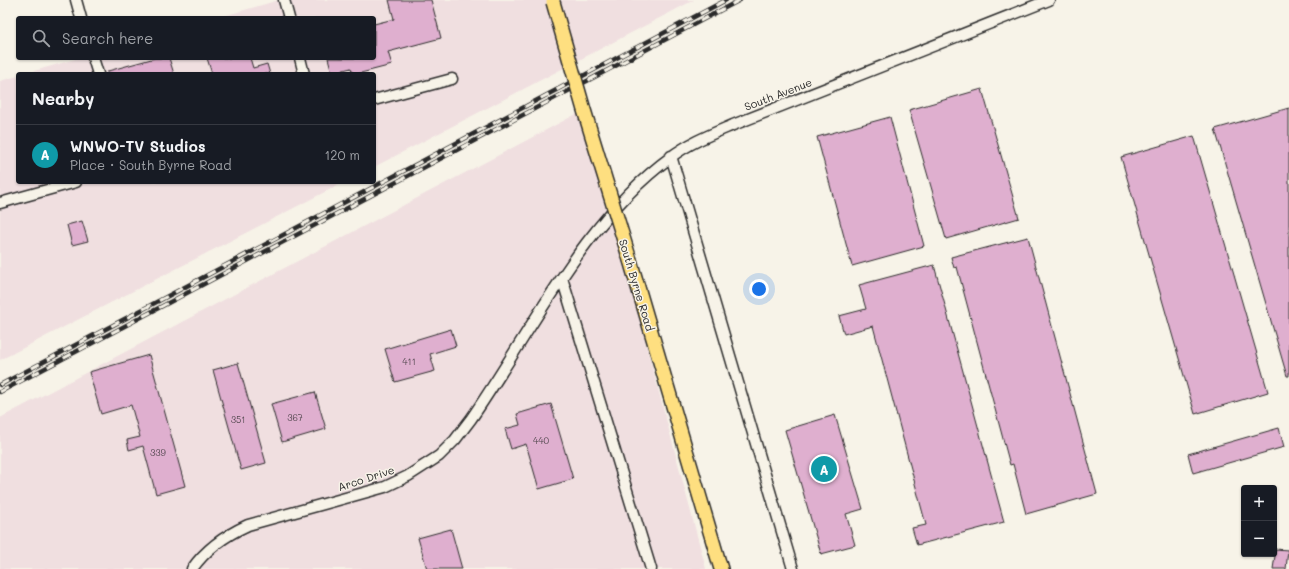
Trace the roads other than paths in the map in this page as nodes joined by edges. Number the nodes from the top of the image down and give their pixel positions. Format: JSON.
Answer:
{"nodes":[{"id":1,"x":76,"y":0,"type":"edge"},
{"id":2,"x":284,"y":0,"type":"edge"},
{"id":3,"x":1049,"y":0,"type":"edge"},
{"id":4,"x":553,"y":1,"type":"edge"},
{"id":5,"x":80,"y":16,"type":"edge"},
{"id":6,"x":288,"y":16,"type":"edge"},
{"id":7,"x":94,"y":60,"type":"edge"},
{"id":8,"x":300,"y":60,"type":"edge"},
{"id":9,"x":97,"y":72,"type":"edge"},
{"id":10,"x":304,"y":72,"type":"edge"},
{"id":11,"x":452,"y":80,"type":"dead end"},
{"id":12,"x":376,"y":99,"type":"edge"},
{"id":13,"x":671,"y":156,"type":"junction"},
{"id":14,"x":69,"y":184,"type":"edge"},
{"id":15,"x":0,"y":203,"type":"edge"},
{"id":16,"x":562,"y":278,"type":"junction"},
{"id":17,"x":192,"y":569,"type":"edge"},
{"id":18,"x":651,"y":569,"type":"edge"},
{"id":19,"x":722,"y":569,"type":"edge"},
{"id":20,"x":793,"y":569,"type":"edge"}],
"edges":[{"from":1,"to":5,"type":"street"},
{"from":2,"to":6,"type":"street"},
{"from":3,"to":13,"type":"street","name":"South Avenue"},
{"from":4,"to":19,"type":"main road","name":"South Byrne Road","bridge":true},
{"from":7,"to":9,"type":"street"},
{"from":8,"to":10,"type":"street"},
{"from":11,"to":12,"type":"street"},
{"from":13,"to":16,"type":"street","name":"South Avenue"},
{"from":13,"to":20,"type":"street"},
{"from":14,"to":15,"type":"street"},
{"from":16,"to":17,"type":"street","name":"Arco Drive"},
{"from":16,"to":18,"type":"street"}]}
